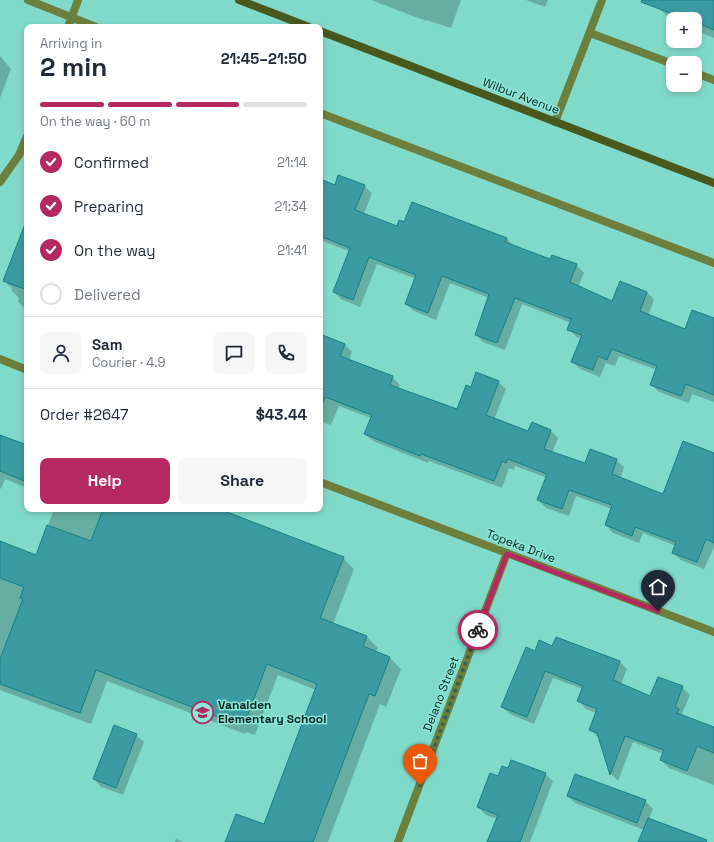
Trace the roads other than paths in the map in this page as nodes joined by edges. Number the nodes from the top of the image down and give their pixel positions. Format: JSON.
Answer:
{"nodes":[{"id":1,"x":28,"y":0,"type":"edge"},
{"id":2,"x":78,"y":0,"type":"edge"},
{"id":3,"x":239,"y":0,"type":"edge"},
{"id":4,"x":602,"y":0,"type":"edge"},
{"id":5,"x":72,"y":17,"type":"junction"},
{"id":6,"x":69,"y":24,"type":"edge"},
{"id":7,"x":89,"y":24,"type":"edge"},
{"id":8,"x":301,"y":24,"type":"edge"},
{"id":9,"x":323,"y":32,"type":"edge"},
{"id":10,"x":590,"y":33,"type":"junction"},
{"id":11,"x":666,"y":61,"type":"edge"},
{"id":12,"x":702,"y":76,"type":"edge"},
{"id":13,"x":714,"y":80,"type":"edge"},
{"id":14,"x":323,"y":114,"type":"edge"},
{"id":15,"x":556,"y":122,"type":"junction"},
{"id":16,"x":24,"y":143,"type":"edge"},
{"id":17,"x":0,"y":182,"type":"edge"},
{"id":18,"x":714,"y":183,"type":"edge"},
{"id":19,"x":714,"y":263,"type":"edge"},
{"id":20,"x":0,"y":359,"type":"edge"},
{"id":21,"x":24,"y":369,"type":"edge"},
{"id":22,"x":323,"y":483,"type":"edge"},
{"id":23,"x":507,"y":554,"type":"junction"},
{"id":24,"x":714,"y":632,"type":"edge"},
{"id":25,"x":398,"y":842,"type":"edge"}],
"edges":[{"from":1,"to":5,"type":"street"},
{"from":2,"to":5,"type":"street"},
{"from":3,"to":8,"type":"main road"},
{"from":4,"to":10,"type":"street"},
{"from":5,"to":6,"type":"street"},
{"from":5,"to":7,"type":"street"},
{"from":9,"to":15,"type":"main road","name":"Wilbur Avenue"},
{"from":10,"to":11,"type":"street"},
{"from":10,"to":15,"type":"street"},
{"from":12,"to":13,"type":"street"},
{"from":14,"to":19,"type":"street"},
{"from":15,"to":18,"type":"main road","name":"Wilbur Avenue"},
{"from":16,"to":17,"type":"street"},
{"from":20,"to":21,"type":"street"},
{"from":22,"to":23,"type":"street","name":"Topeka Drive"},
{"from":23,"to":24,"type":"street","name":"Topeka Drive"},
{"from":23,"to":25,"type":"street","name":"Delano Street"}]}
